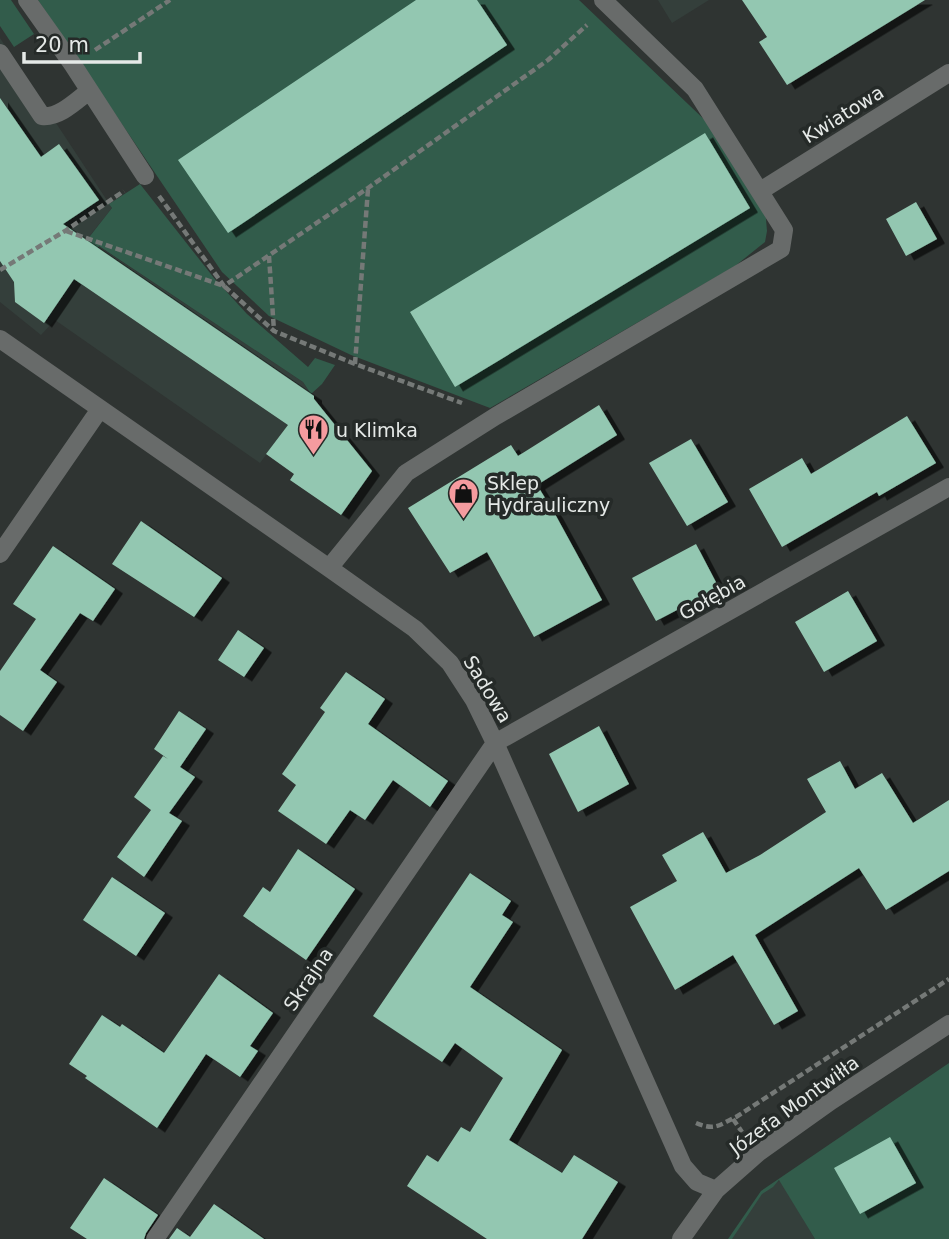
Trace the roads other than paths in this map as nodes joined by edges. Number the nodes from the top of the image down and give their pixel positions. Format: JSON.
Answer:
{"nodes":[{"id":1,"x":27,"y":0,"type":"edge"},
{"id":2,"x":607,"y":3,"type":"edge"},
{"id":3,"x":0,"y":53,"type":"edge"},
{"id":4,"x":949,"y":74,"type":"edge"},
{"id":5,"x":89,"y":92,"type":"junction"},
{"id":6,"x":145,"y":176,"type":"road end"},
{"id":7,"x":760,"y":191,"type":"junction"},
{"id":8,"x":0,"y":339,"type":"edge"},
{"id":9,"x":100,"y":409,"type":"junction"},
{"id":10,"x":949,"y":487,"type":"edge"},
{"id":11,"x":0,"y":554,"type":"edge"},
{"id":12,"x":329,"y":568,"type":"junction"},
{"id":13,"x":495,"y":743,"type":"junction"},
{"id":14,"x":949,"y":1024,"type":"edge"},
{"id":15,"x":716,"y":1190,"type":"junction"},
{"id":16,"x":155,"y":1239,"type":"edge"},
{"id":17,"x":681,"y":1239,"type":"edge"}],
"edges":[{"from":1,"to":5,"type":"street"},
{"from":2,"to":7,"type":"street"},
{"from":3,"to":5,"type":"street"},
{"from":4,"to":7,"type":"street","name":"Kwiatowa"},
{"from":5,"to":6,"type":"street"},
{"from":7,"to":12,"type":"street"},
{"from":8,"to":9,"type":"street","name":"Sadowa"},
{"from":9,"to":11,"type":"street"},
{"from":9,"to":12,"type":"street","name":"Sadowa"},
{"from":10,"to":13,"type":"street","name":"Gołębia"},
{"from":12,"to":13,"type":"street","name":"Sadowa"},
{"from":13,"to":15,"type":"street","name":"Sadowa"},
{"from":13,"to":16,"type":"street","name":"Skrajna"},
{"from":14,"to":15,"type":"street","name":"Józefa Montwiłła"},
{"from":15,"to":17,"type":"street","name":"Józefa Montwiłła"}]}
